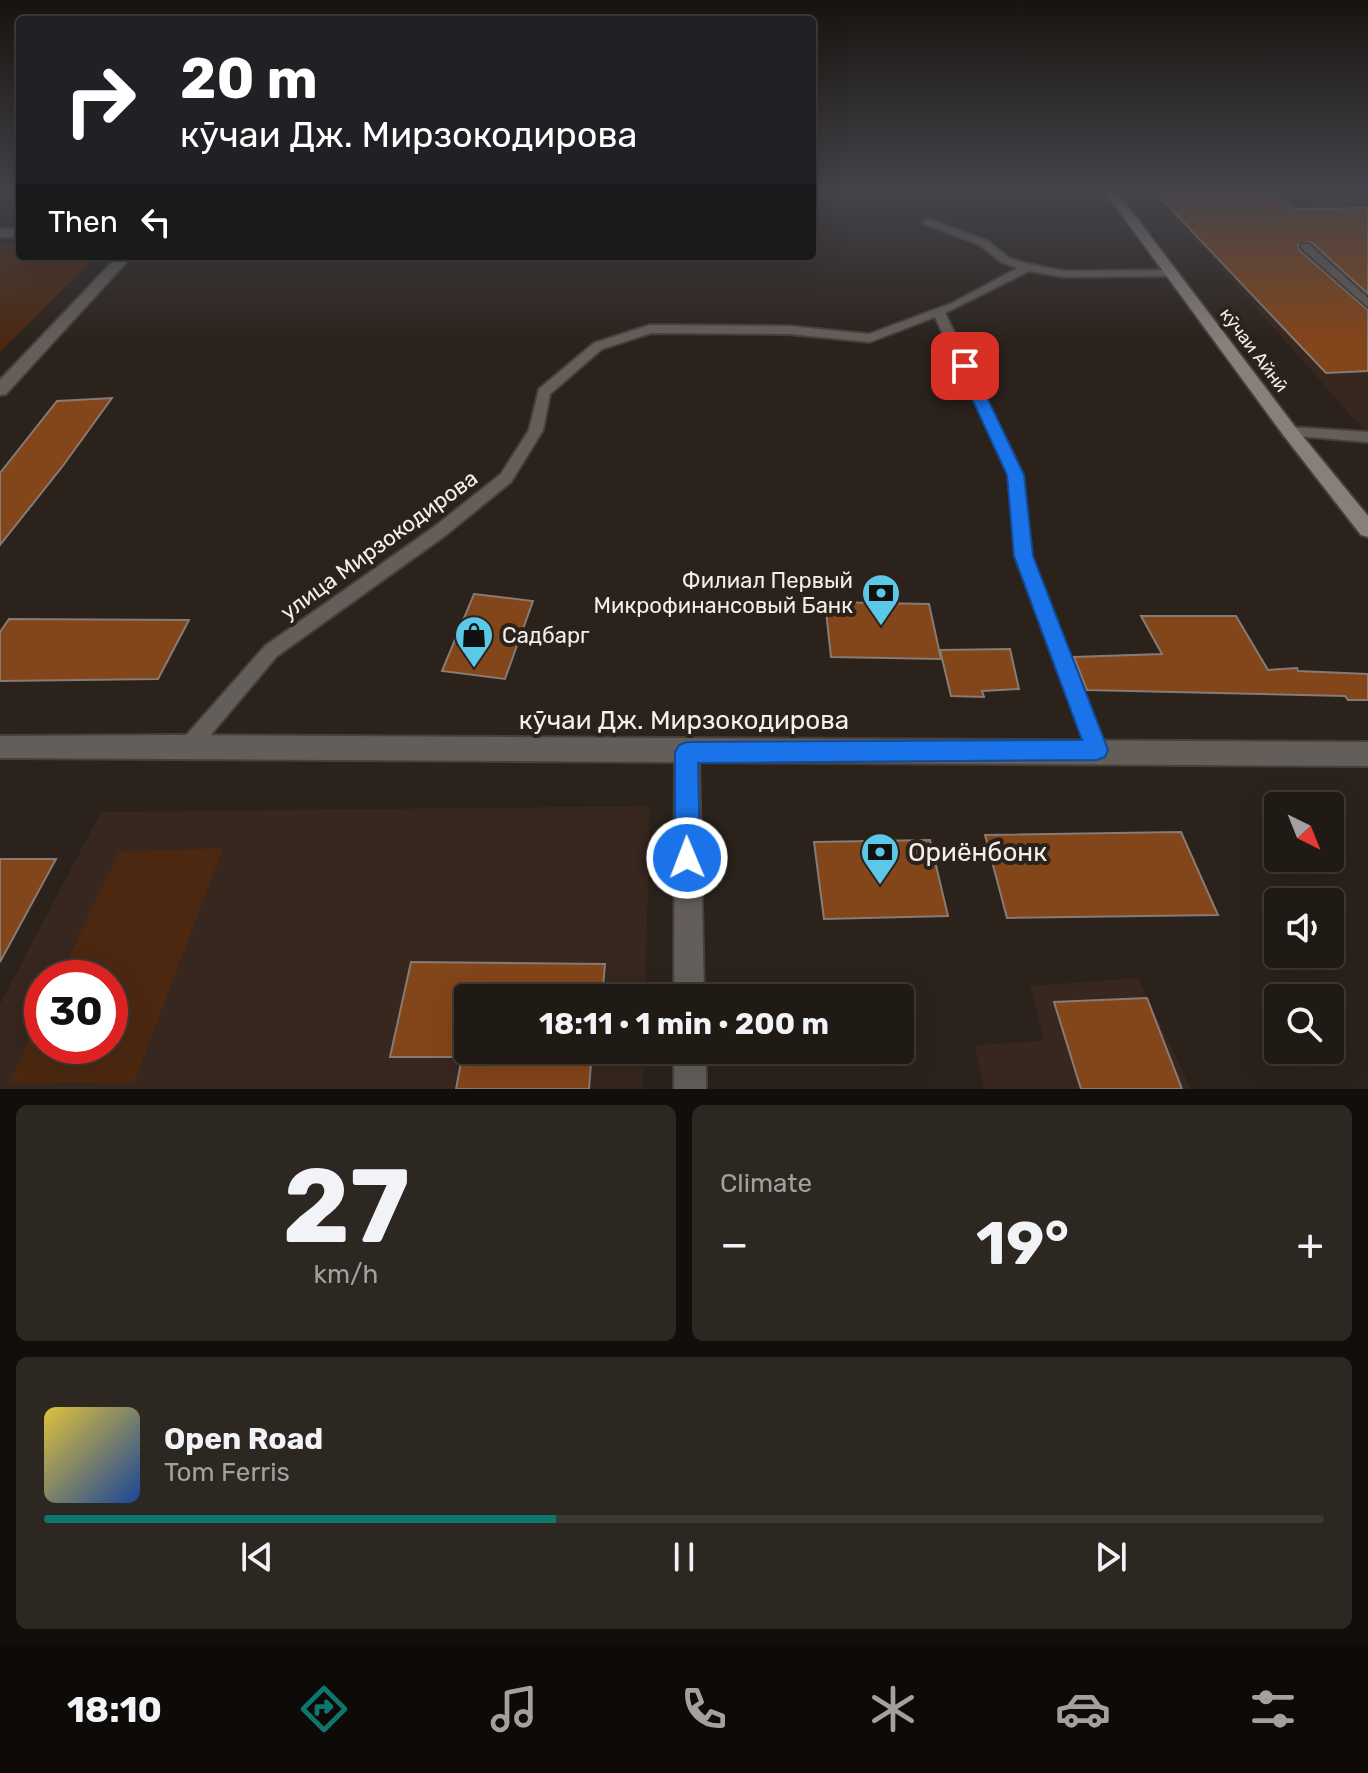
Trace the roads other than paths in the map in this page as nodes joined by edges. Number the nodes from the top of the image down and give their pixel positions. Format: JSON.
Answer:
{"nodes":[{"id":1,"x":984,"y":243,"type":"edge"},
{"id":2,"x":1149,"y":243,"type":"edge"},
{"id":3,"x":1305,"y":246,"type":"dead end"},
{"id":4,"x":121,"y":260,"type":"edge"},
{"id":5,"x":1027,"y":267,"type":"junction"},
{"id":6,"x":1172,"y":273,"type":"junction"},
{"id":7,"x":1368,"y":304,"type":"edge"},
{"id":8,"x":939,"y":312,"type":"junction"},
{"id":9,"x":0,"y":390,"type":"edge"},
{"id":10,"x":1290,"y":432,"type":"junction"},
{"id":11,"x":1368,"y":437,"type":"edge"},
{"id":12,"x":1368,"y":530,"type":"edge"},
{"id":13,"x":190,"y":745,"type":"junction"},
{"id":14,"x":0,"y":747,"type":"edge"},
{"id":15,"x":1097,"y":750,"type":"junction"},
{"id":16,"x":687,"y":752,"type":"junction"},
{"id":17,"x":1368,"y":754,"type":"edge"},
{"id":18,"x":689,"y":984,"type":"edge"},
{"id":19,"x":690,"y":1064,"type":"edge"},
{"id":20,"x":690,"y":1089,"type":"edge"}],
"edges":[{"from":1,"to":5,"type":"lane"},
{"from":2,"to":6,"type":"main road","name":"кӯчаи Айнӣ"},
{"from":3,"to":7,"type":"lane"},
{"from":4,"to":9,"type":"street"},
{"from":5,"to":6,"type":"lane"},
{"from":5,"to":8,"type":"lane","name":"улица Мирзокодирова"},
{"from":6,"to":10,"type":"main road","name":"кӯчаи Айнӣ"},
{"from":8,"to":13,"type":"lane","name":"улица Мирзокодирова"},
{"from":8,"to":15,"type":"lane"},
{"from":10,"to":11,"type":"lane"},
{"from":10,"to":12,"type":"main road","name":"кӯчаи Айнӣ"},
{"from":13,"to":14,"type":"street","name":"кӯчаи Дж. Мирзокодирова"},
{"from":13,"to":16,"type":"street","name":"кӯчаи Дж. Мирзокодирова"},
{"from":15,"to":16,"type":"street","name":"кӯчаи Дж. Мирзокодирова"},
{"from":15,"to":17,"type":"street","name":"кӯчаи Дж. Мирзокодирова"},
{"from":16,"to":18,"type":"street"},
{"from":19,"to":20,"type":"street"}]}
